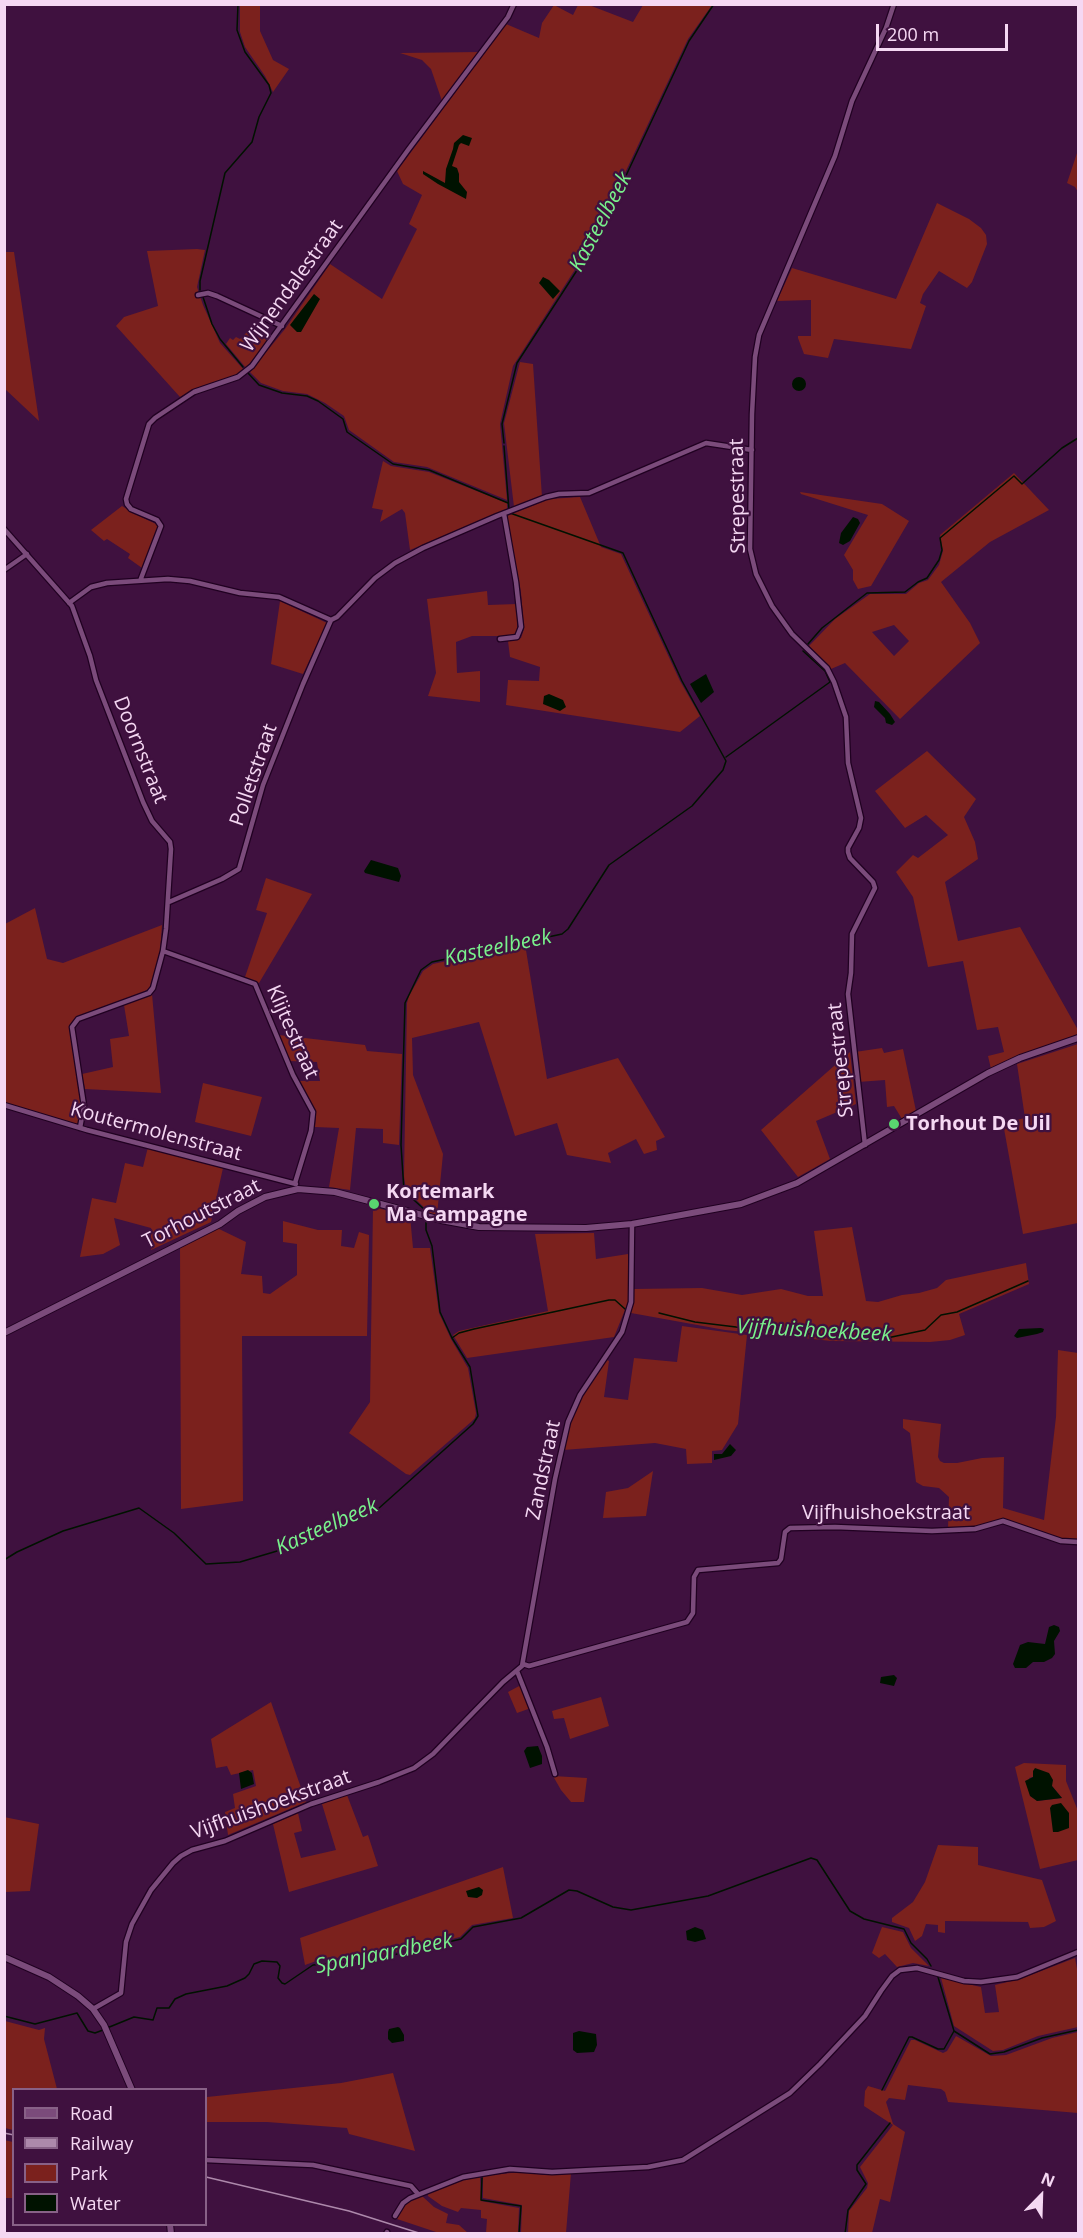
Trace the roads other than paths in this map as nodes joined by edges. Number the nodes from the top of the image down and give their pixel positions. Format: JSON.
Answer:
{"nodes":[{"id":1,"x":514,"y":4,"type":"edge"},
{"id":2,"x":894,"y":4,"type":"edge"},
{"id":3,"x":198,"y":295,"type":"dead end"},
{"id":4,"x":282,"y":326,"type":"junction"},
{"id":5,"x":752,"y":450,"type":"junction"},
{"id":6,"x":504,"y":514,"type":"junction"},
{"id":7,"x":4,"y":529,"type":"edge"},
{"id":8,"x":27,"y":555,"type":"junction"},
{"id":9,"x":4,"y":570,"type":"edge"},
{"id":10,"x":140,"y":581,"type":"junction"},
{"id":11,"x":69,"y":603,"type":"junction"},
{"id":12,"x":331,"y":620,"type":"junction"},
{"id":13,"x":500,"y":639,"type":"dead end"},
{"id":14,"x":168,"y":902,"type":"junction"},
{"id":15,"x":163,"y":951,"type":"junction"},
{"id":16,"x":1078,"y":1038,"type":"edge"},
{"id":17,"x":4,"y":1105,"type":"edge"},
{"id":18,"x":80,"y":1128,"type":"junction"},
{"id":19,"x":865,"y":1145,"type":"junction"},
{"id":20,"x":296,"y":1186,"type":"junction"},
{"id":21,"x":632,"y":1224,"type":"junction"},
{"id":22,"x":4,"y":1333,"type":"edge"},
{"id":23,"x":1078,"y":1542,"type":"edge"},
{"id":24,"x":523,"y":1664,"type":"junction"},
{"id":25,"x":517,"y":1671,"type":"junction"},
{"id":26,"x":555,"y":1774,"type":"dead end"},
{"id":27,"x":1078,"y":1952,"type":"edge"},
{"id":28,"x":4,"y":1957,"type":"edge"},
{"id":29,"x":93,"y":2008,"type":"junction"},
{"id":30,"x":131,"y":2088,"type":"edge"},
{"id":31,"x":207,"y":2160,"type":"edge"},
{"id":32,"x":420,"y":2193,"type":"junction"},
{"id":33,"x":395,"y":2216,"type":"dead end"}],
"edges":[{"from":1,"to":4,"type":"street","name":"Wijnendalestraat"},
{"from":2,"to":5,"type":"street","name":"Strepestraat"},
{"from":3,"to":4,"type":"street"},
{"from":4,"to":10,"type":"street","name":"Wijnendalestraat"},
{"from":5,"to":6,"type":"street","name":"Polletstraat"},
{"from":5,"to":19,"type":"street","name":"Strepestraat"},
{"from":6,"to":12,"type":"street","name":"Polletstraat"},
{"from":6,"to":13,"type":"street"},
{"from":7,"to":8,"type":"street","name":"Doornstraat"},
{"from":8,"to":9,"type":"street"},
{"from":8,"to":11,"type":"street","name":"Doornstraat"},
{"from":10,"to":11,"type":"street"},
{"from":10,"to":12,"type":"street"},
{"from":11,"to":14,"type":"street","name":"Doornstraat"},
{"from":12,"to":14,"type":"street","name":"Polletstraat"},
{"from":14,"to":15,"type":"street","name":"Doornstraat"},
{"from":15,"to":18,"type":"street","name":"Doornstraat"},
{"from":15,"to":20,"type":"street","name":"Klijtestraat"},
{"from":16,"to":19,"type":"street","name":"Torhoutstraat"},
{"from":17,"to":18,"type":"street","name":"Koutermolenstraat"},
{"from":18,"to":20,"type":"street","name":"Koutermolenstraat"},
{"from":19,"to":21,"type":"street","name":"Torhoutstraat"},
{"from":20,"to":21,"type":"street","name":"Torhoutstraat"},
{"from":20,"to":22,"type":"street","name":"Torhoutstraat"},
{"from":21,"to":24,"type":"street","name":"Zandstraat"},
{"from":23,"to":24,"type":"street","name":"Vijfhuishoekstraat"},
{"from":24,"to":25,"type":"street","name":"Vijfhuishoekstraat"},
{"from":25,"to":26,"type":"street"},
{"from":25,"to":29,"type":"street","name":"Vijfhuishoekstraat"},
{"from":27,"to":32,"type":"street"},
{"from":28,"to":29,"type":"street"},
{"from":29,"to":30,"type":"street"},
{"from":31,"to":32,"type":"street"},
{"from":32,"to":33,"type":"street"}]}
